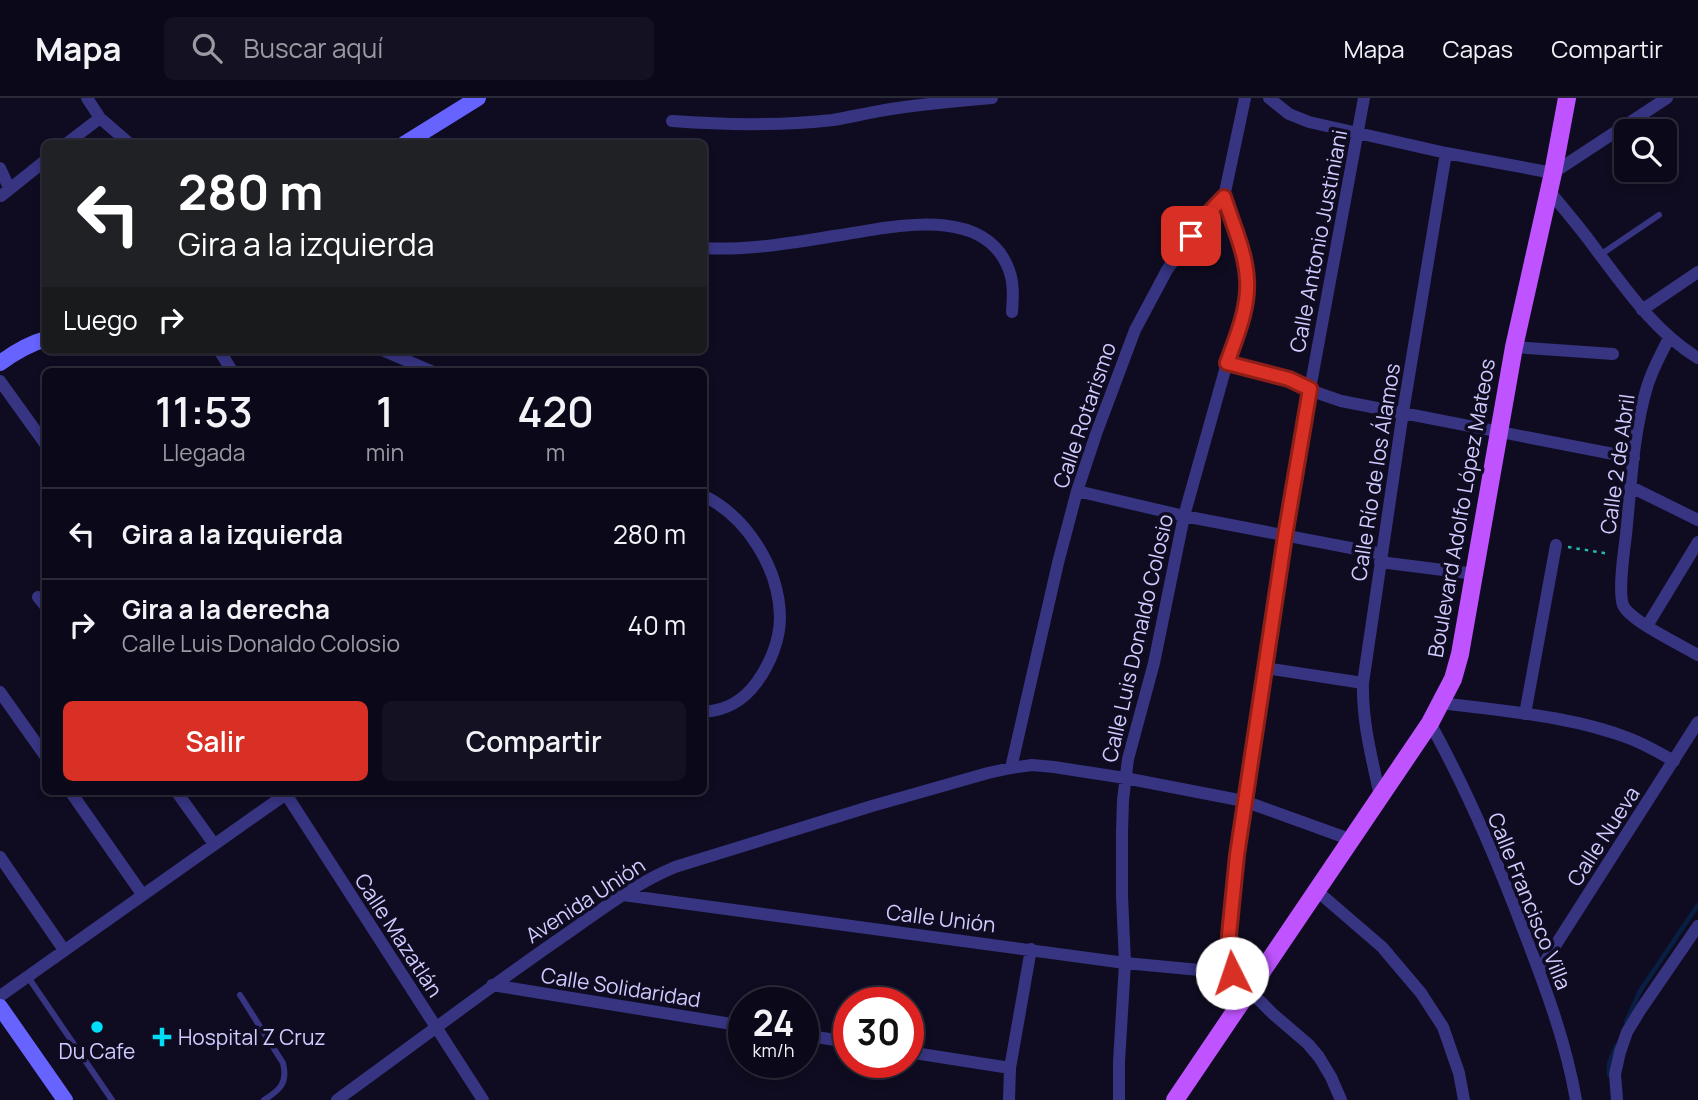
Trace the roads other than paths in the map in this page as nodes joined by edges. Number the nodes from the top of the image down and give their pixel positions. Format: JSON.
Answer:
{"nodes":[{"id":1,"x":87,"y":98,"type":"edge"},
{"id":2,"x":478,"y":98,"type":"edge"},
{"id":3,"x":992,"y":98,"type":"edge"},
{"id":4,"x":1245,"y":98,"type":"edge"},
{"id":5,"x":1269,"y":98,"type":"edge"},
{"id":6,"x":1364,"y":98,"type":"edge"},
{"id":7,"x":1567,"y":98,"type":"edge"},
{"id":8,"x":1667,"y":98,"type":"edge"},
{"id":9,"x":100,"y":118,"type":"junction"},
{"id":10,"x":672,"y":121,"type":"dead end"},
{"id":11,"x":1358,"y":135,"type":"junction"},
{"id":12,"x":71,"y":140,"type":"edge"},
{"id":13,"x":125,"y":140,"type":"edge"},
{"id":14,"x":410,"y":140,"type":"edge"},
{"id":15,"x":1446,"y":153,"type":"junction"},
{"id":16,"x":42,"y":163,"type":"edge"},
{"id":17,"x":0,"y":168,"type":"edge"},
{"id":18,"x":1553,"y":173,"type":"junction"},
{"id":19,"x":1549,"y":191,"type":"junction"},
{"id":20,"x":3,"y":194,"type":"edge"},
{"id":21,"x":1224,"y":197,"type":"junction"},
{"id":22,"x":1659,"y":215,"type":"dead end"},
{"id":23,"x":707,"y":248,"type":"edge"},
{"id":24,"x":1600,"y":255,"type":"junction"},
{"id":25,"x":1698,"y":272,"type":"edge"},
{"id":26,"x":1642,"y":310,"type":"junction"},
{"id":27,"x":1012,"y":312,"type":"dead end"},
{"id":28,"x":1669,"y":338,"type":"junction"},
{"id":29,"x":42,"y":340,"type":"edge"},
{"id":30,"x":1514,"y":346,"type":"junction"},
{"id":31,"x":391,"y":354,"type":"edge"},
{"id":32,"x":1613,"y":354,"type":"dead end"},
{"id":33,"x":1698,"y":358,"type":"edge"},
{"id":34,"x":0,"y":363,"type":"edge"},
{"id":35,"x":1227,"y":363,"type":"junction"},
{"id":36,"x":424,"y":368,"type":"edge"},
{"id":37,"x":0,"y":381,"type":"edge"},
{"id":38,"x":1310,"y":389,"type":"junction"},
{"id":39,"x":1403,"y":412,"type":"junction"},
{"id":40,"x":1499,"y":432,"type":"junction"},
{"id":41,"x":42,"y":439,"type":"edge"},
{"id":42,"x":1634,"y":457,"type":"junction"},
{"id":43,"x":1631,"y":487,"type":"junction"},
{"id":44,"x":1077,"y":491,"type":"junction"},
{"id":45,"x":707,"y":498,"type":"edge"},
{"id":46,"x":1184,"y":516,"type":"junction"},
{"id":47,"x":1698,"y":520,"type":"edge"},
{"id":48,"x":1285,"y":536,"type":"junction"},
{"id":49,"x":1698,"y":542,"type":"edge"},
{"id":50,"x":1556,"y":545,"type":"road end"},
{"id":51,"x":1381,"y":558,"type":"junction"},
{"id":52,"x":1475,"y":574,"type":"junction"},
{"id":53,"x":1647,"y":625,"type":"junction"},
{"id":54,"x":1698,"y":655,"type":"edge"},
{"id":55,"x":1265,"y":668,"type":"junction"},
{"id":56,"x":1363,"y":683,"type":"junction"},
{"id":57,"x":0,"y":692,"type":"edge"},
{"id":58,"x":1441,"y":703,"type":"junction"},
{"id":59,"x":707,"y":712,"type":"edge"},
{"id":60,"x":1525,"y":714,"type":"junction"},
{"id":61,"x":1698,"y":722,"type":"edge"},
{"id":62,"x":1430,"y":723,"type":"junction"},
{"id":63,"x":42,"y":751,"type":"edge"},
{"id":64,"x":1674,"y":761,"type":"junction"},
{"id":65,"x":1011,"y":768,"type":"junction"},
{"id":66,"x":1125,"y":778,"type":"junction"},
{"id":67,"x":73,"y":795,"type":"edge"},
{"id":68,"x":179,"y":795,"type":"edge"},
{"id":69,"x":281,"y":795,"type":"edge"},
{"id":70,"x":287,"y":795,"type":"edge"},
{"id":71,"x":1380,"y":796,"type":"junction"},
{"id":72,"x":1244,"y":801,"type":"junction"},
{"id":73,"x":1352,"y":840,"type":"junction"},
{"id":74,"x":214,"y":844,"type":"junction"},
{"id":75,"x":0,"y":857,"type":"edge"},
{"id":76,"x":1317,"y":891,"type":"junction"},
{"id":77,"x":142,"y":894,"type":"junction"},
{"id":78,"x":622,"y":895,"type":"junction"},
{"id":79,"x":1698,"y":926,"type":"edge"},
{"id":80,"x":1031,"y":949,"type":"junction"},
{"id":81,"x":64,"y":950,"type":"junction"},
{"id":82,"x":1125,"y":962,"type":"junction"},
{"id":83,"x":1539,"y":971,"type":"junction"},
{"id":84,"x":1232,"y":973,"type":"junction"},
{"id":85,"x":27,"y":976,"type":"junction"},
{"id":86,"x":492,"y":985,"type":"junction"},
{"id":87,"x":1248,"y":990,"type":"junction"},
{"id":88,"x":240,"y":995,"type":"dead end"},
{"id":89,"x":0,"y":996,"type":"edge"},
{"id":90,"x":0,"y":1007,"type":"edge"},
{"id":91,"x":728,"y":1023,"type":"edge"},
{"id":92,"x":436,"y":1028,"type":"junction"},
{"id":93,"x":924,"y":1055,"type":"edge"},
{"id":94,"x":1010,"y":1068,"type":"junction"},
{"id":95,"x":65,"y":1100,"type":"edge"},
{"id":96,"x":112,"y":1100,"type":"edge"},
{"id":97,"x":264,"y":1100,"type":"edge"},
{"id":98,"x":337,"y":1100,"type":"edge"},
{"id":99,"x":483,"y":1100,"type":"edge"},
{"id":100,"x":1009,"y":1100,"type":"edge"},
{"id":101,"x":1119,"y":1100,"type":"edge"},
{"id":102,"x":1175,"y":1100,"type":"edge"},
{"id":103,"x":1340,"y":1100,"type":"edge"},
{"id":104,"x":1464,"y":1100,"type":"edge"},
{"id":105,"x":1576,"y":1100,"type":"edge"},
{"id":106,"x":1617,"y":1100,"type":"edge"}],
"edges":[{"from":1,"to":9,"type":"street"},
{"from":2,"to":14,"type":"street"},
{"from":3,"to":10,"type":"street"},
{"from":4,"to":21,"type":"street"},
{"from":5,"to":11,"type":"street"},
{"from":6,"to":11,"type":"street","name":"Calle Antonio Justiniani"},
{"from":7,"to":18,"type":"main road","name":"Boulevard Adolfo López Mateos"},
{"from":8,"to":18,"type":"street"},
{"from":9,"to":12,"type":"street"},
{"from":9,"to":13,"type":"street"},
{"from":11,"to":15,"type":"street"},
{"from":11,"to":38,"type":"street","name":"Calle Antonio Justiniani"},
{"from":15,"to":18,"type":"street"},
{"from":15,"to":39,"type":"street","name":"Calle Río de los Álamos"},
{"from":16,"to":20,"type":"street"},
{"from":17,"to":20,"type":"street"},
{"from":18,"to":19,"type":"main road","name":"Boulevard Adolfo López Mateos"},
{"from":19,"to":24,"type":"street"},
{"from":19,"to":30,"type":"main road","name":"Boulevard Adolfo López Mateos"},
{"from":21,"to":35,"type":"street","name":"Calle Luis Donaldo Colosio"},
{"from":21,"to":44,"type":"street","name":"Calle Rotarismo"},
{"from":22,"to":24,"type":"lane"},
{"from":23,"to":27,"type":"street"},
{"from":24,"to":26,"type":"street"},
{"from":25,"to":26,"type":"street"},
{"from":26,"to":28,"type":"street"},
{"from":28,"to":33,"type":"street"},
{"from":28,"to":42,"type":"street","name":"Calle 2 de Abril"},
{"from":29,"to":34,"type":"street"},
{"from":30,"to":32,"type":"street"},
{"from":30,"to":40,"type":"main road","name":"Boulevard Adolfo López Mateos"},
{"from":31,"to":36,"type":"street"},
{"from":35,"to":38,"type":"street"},
{"from":35,"to":46,"type":"street","name":"Calle Luis Donaldo Colosio"},
{"from":37,"to":41,"type":"street"},
{"from":38,"to":39,"type":"street"},
{"from":38,"to":48,"type":"street","name":"Calle Antonio Justiniani"},
{"from":39,"to":40,"type":"street"},
{"from":39,"to":51,"type":"street","name":"Calle Río de los Álamos"},
{"from":40,"to":42,"type":"street"},
{"from":40,"to":52,"type":"main road","name":"Boulevard Adolfo López Mateos"},
{"from":42,"to":43,"type":"street","name":"Calle 2 de Abril"},
{"from":43,"to":47,"type":"street"},
{"from":43,"to":53,"type":"street","name":"Calle 2 de Abril"},
{"from":44,"to":46,"type":"street"},
{"from":44,"to":65,"type":"street","name":"Calle Rotarismo"},
{"from":45,"to":59,"type":"street"},
{"from":46,"to":48,"type":"street"},
{"from":46,"to":66,"type":"street","name":"Calle Luis Donaldo Colosio"},
{"from":48,"to":51,"type":"street"},
{"from":48,"to":55,"type":"street","name":"Calle Antonio Justiniani"},
{"from":49,"to":53,"type":"street"},
{"from":50,"to":60,"type":"street"},
{"from":51,"to":52,"type":"street"},
{"from":51,"to":56,"type":"street","name":"Calle Río de los Álamos"},
{"from":52,"to":58,"type":"main road","name":"Boulevard Adolfo López Mateos"},
{"from":53,"to":54,"type":"street"},
{"from":55,"to":56,"type":"street"},
{"from":55,"to":72,"type":"street","name":"Calle Antonio Justiniani"},
{"from":56,"to":71,"type":"street","name":"Calle Río de los Álamos"},
{"from":57,"to":63,"type":"street"},
{"from":58,"to":60,"type":"street"},
{"from":58,"to":62,"type":"main road","name":"Boulevard Adolfo López Mateos"},
{"from":60,"to":64,"type":"street"},
{"from":61,"to":64,"type":"street","name":"Calle Nueva"},
{"from":62,"to":71,"type":"main road","name":"Boulevard Adolfo López Mateos"},
{"from":62,"to":83,"type":"street","name":"Calle Francisco Villa"},
{"from":64,"to":83,"type":"street","name":"Calle Nueva"},
{"from":65,"to":66,"type":"street","name":"Avenida Unión"},
{"from":65,"to":78,"type":"street","name":"Avenida Unión"},
{"from":66,"to":72,"type":"street","name":"Avenida Unión"},
{"from":66,"to":82,"type":"street","name":"Calle Luis Donaldo Colosio"},
{"from":67,"to":77,"type":"street"},
{"from":68,"to":74,"type":"street"},
{"from":69,"to":74,"type":"street"},
{"from":70,"to":92,"type":"street","name":"Calle Mazatlán"},
{"from":71,"to":73,"type":"main road","name":"Boulevard Adolfo López Mateos"},
{"from":72,"to":73,"type":"street","name":"Avenida Unión"},
{"from":72,"to":84,"type":"street","name":"Calle Antonio Justiniani"},
{"from":73,"to":76,"type":"main road","name":"Boulevard Adolfo López Mateos"},
{"from":74,"to":77,"type":"street"},
{"from":75,"to":81,"type":"street"},
{"from":76,"to":87,"type":"main road","name":"Boulevard Adolfo López Mateos"},
{"from":76,"to":104,"type":"street"},
{"from":77,"to":81,"type":"street"},
{"from":78,"to":80,"type":"street","name":"Calle Unión"},
{"from":78,"to":86,"type":"street","name":"Avenida Unión"},
{"from":79,"to":106,"type":"street"},
{"from":80,"to":82,"type":"street","name":"Calle Unión"},
{"from":80,"to":94,"type":"street"},
{"from":81,"to":85,"type":"street"},
{"from":82,"to":84,"type":"street","name":"Calle Unión"},
{"from":82,"to":101,"type":"street","name":"Calle Luis Donaldo Colosio"},
{"from":83,"to":105,"type":"street","name":"Calle Francisco Villa"},
{"from":84,"to":87,"type":"street"},
{"from":85,"to":89,"type":"street"},
{"from":85,"to":96,"type":"lane"},
{"from":86,"to":91,"type":"street","name":"Calle Solidaridad"},
{"from":86,"to":92,"type":"street","name":"Avenida Unión"},
{"from":87,"to":102,"type":"main road","name":"Boulevard Adolfo López Mateos"},
{"from":87,"to":103,"type":"street"},
{"from":88,"to":97,"type":"lane"},
{"from":90,"to":95,"type":"street"},
{"from":92,"to":98,"type":"street","name":"Avenida Unión"},
{"from":92,"to":99,"type":"street","name":"Calle Mazatlán"},
{"from":93,"to":94,"type":"street"},
{"from":94,"to":100,"type":"street"}]}
